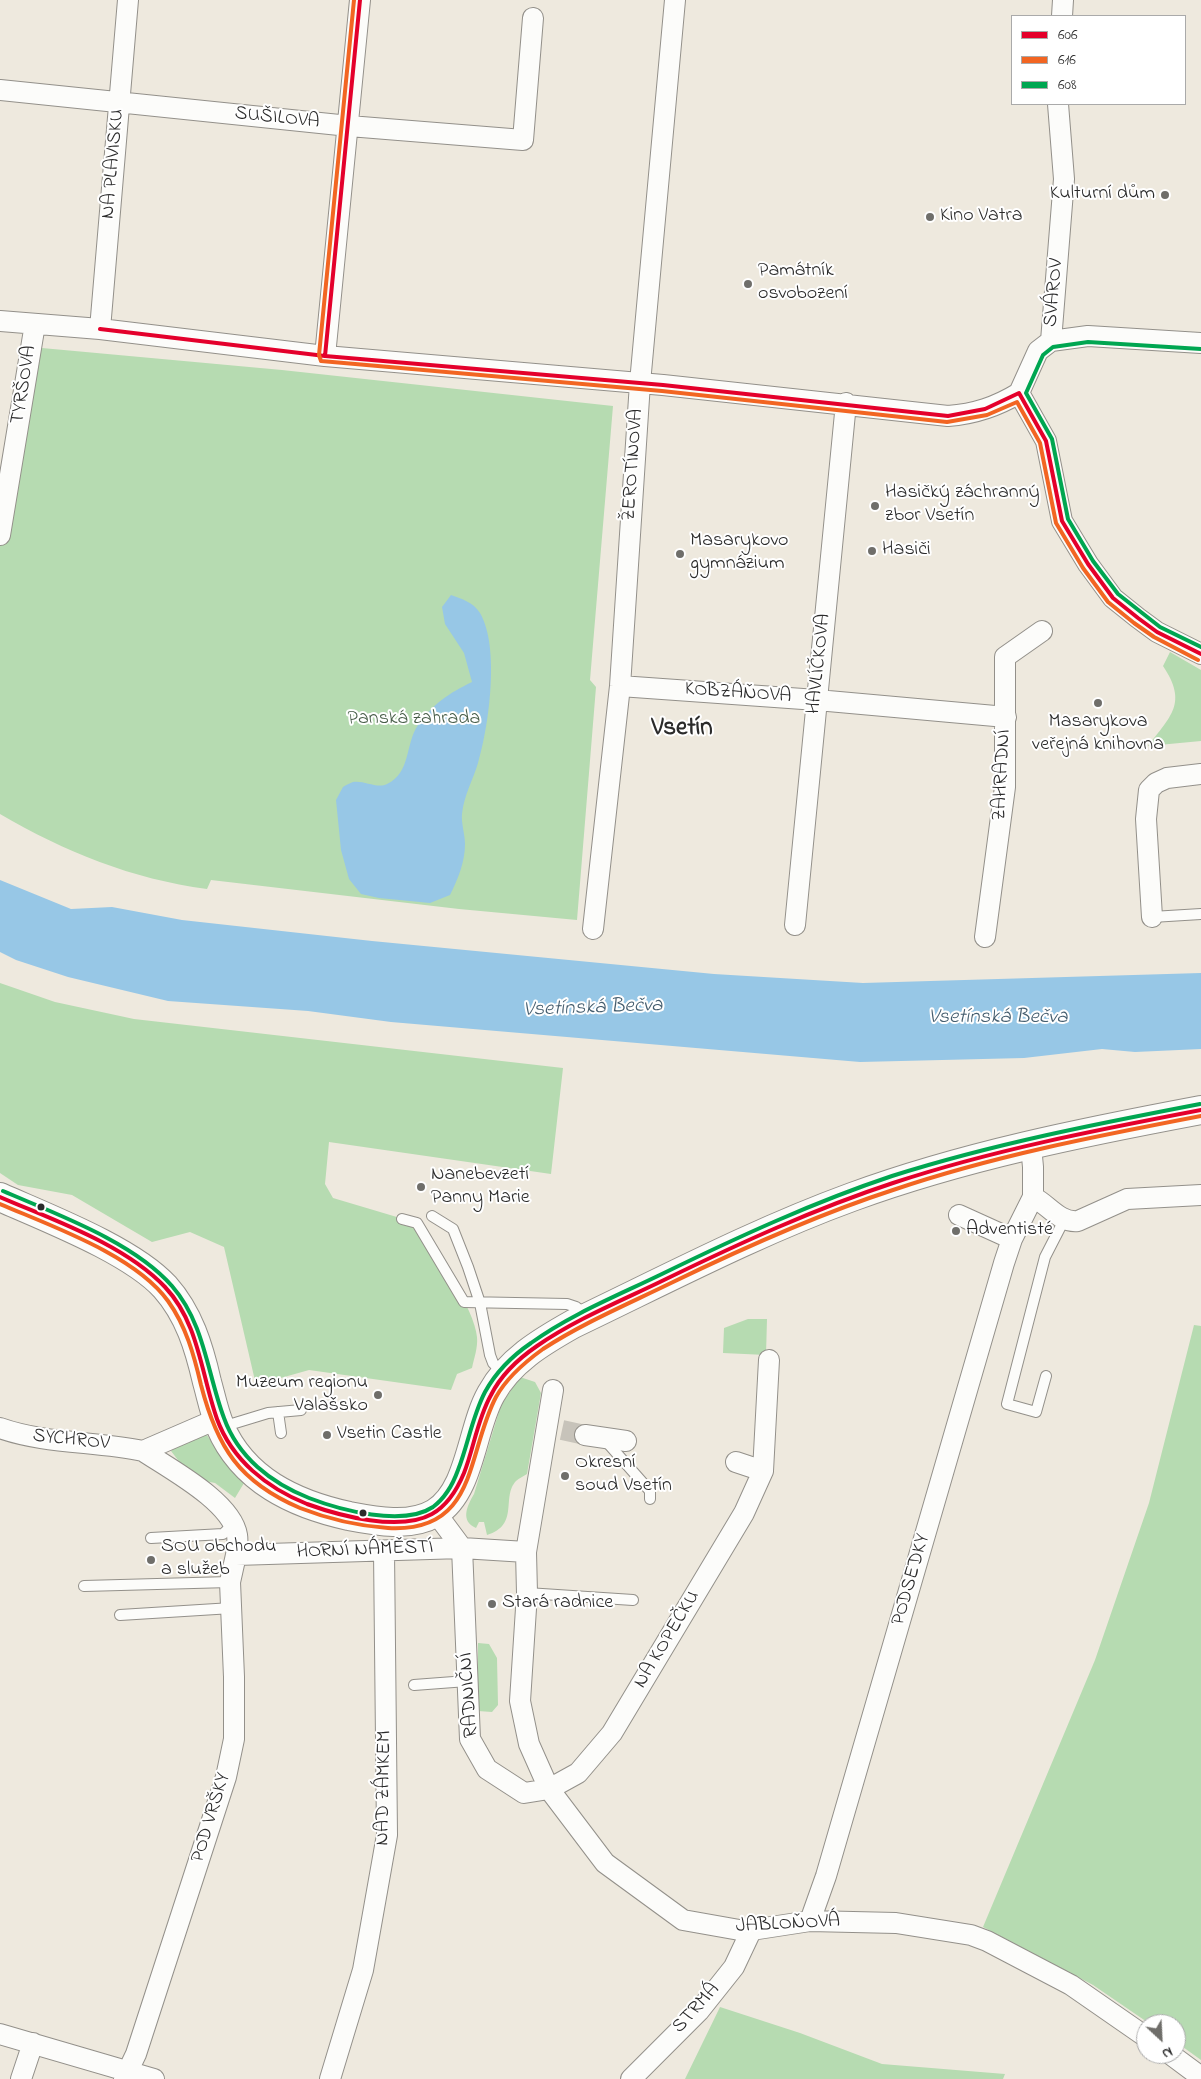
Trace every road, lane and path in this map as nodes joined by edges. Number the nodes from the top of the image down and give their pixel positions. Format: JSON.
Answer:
{"nodes":[{"id":1,"x":128,"y":0,"type":"edge"},
{"id":2,"x":360,"y":0,"type":"edge"},
{"id":3,"x":675,"y":0,"type":"edge"},
{"id":4,"x":1063,"y":0,"type":"edge"},
{"id":5,"x":1062,"y":15,"type":"edge"},
{"id":6,"x":533,"y":18,"type":"dead end"},
{"id":7,"x":0,"y":90,"type":"edge"},
{"id":8,"x":120,"y":102,"type":"junction"},
{"id":9,"x":1058,"y":105,"type":"edge"},
{"id":10,"x":349,"y":126,"type":"junction"},
{"id":11,"x":0,"y":321,"type":"edge"},
{"id":12,"x":35,"y":324,"type":"junction"},
{"id":13,"x":100,"y":329,"type":"junction"},
{"id":14,"x":1051,"y":341,"type":"junction"},
{"id":15,"x":1201,"y":343,"type":"edge"},
{"id":16,"x":325,"y":356,"type":"junction"},
{"id":17,"x":640,"y":383,"type":"junction"},
{"id":18,"x":1019,"y":392,"type":"junction"},
{"id":19,"x":846,"y":403,"type":"junction"},
{"id":20,"x":0,"y":534,"type":"edge"},
{"id":21,"x":1042,"y":631,"type":"dead end"},
{"id":22,"x":1201,"y":654,"type":"edge"},
{"id":23,"x":620,"y":686,"type":"junction"},
{"id":24,"x":817,"y":700,"type":"junction"},
{"id":25,"x":1006,"y":717,"type":"junction"},
{"id":26,"x":1201,"y":774,"type":"edge"},
{"id":27,"x":1201,"y":914,"type":"edge"},
{"id":28,"x":1152,"y":917,"type":"joint"},
{"id":29,"x":795,"y":925,"type":"dead end"},
{"id":30,"x":593,"y":929,"type":"dead end"},
{"id":31,"x":986,"y":937,"type":"dead end"},
{"id":32,"x":1201,"y":1110,"type":"edge"},
{"id":33,"x":1031,"y":1146,"type":"junction"},
{"id":34,"x":1201,"y":1195,"type":"edge"},
{"id":35,"x":0,"y":1197,"type":"edge"},
{"id":36,"x":1032,"y":1197,"type":"junction"},
{"id":37,"x":959,"y":1215,"type":"dead end"},
{"id":38,"x":432,"y":1216,"type":"dead end"},
{"id":39,"x":402,"y":1219,"type":"dead end"},
{"id":40,"x":1064,"y":1220,"type":"junction"},
{"id":41,"x":1012,"y":1239,"type":"junction"},
{"id":42,"x":480,"y":1303,"type":"junction"},
{"id":43,"x":588,"y":1317,"type":"junction"},
{"id":44,"x":769,"y":1360,"type":"dead end"},
{"id":45,"x":504,"y":1374,"type":"junction"},
{"id":46,"x":1046,"y":1376,"type":"dead end"},
{"id":47,"x":553,"y":1390,"type":"dead end"},
{"id":48,"x":301,"y":1410,"type":"dead end"},
{"id":49,"x":278,"y":1412,"type":"junction"},
{"id":50,"x":219,"y":1423,"type":"junction"},
{"id":51,"x":0,"y":1428,"type":"edge"},
{"id":52,"x":282,"y":1433,"type":"dead end"},
{"id":53,"x":595,"y":1437,"type":"joint"},
{"id":54,"x":626,"y":1441,"type":"dead end"},
{"id":55,"x":144,"y":1451,"type":"junction"},
{"id":56,"x":736,"y":1462,"type":"dead end"},
{"id":57,"x":763,"y":1471,"type":"junction"},
{"id":58,"x":650,"y":1499,"type":"dead end"},
{"id":59,"x":436,"y":1513,"type":"junction"},
{"id":60,"x":230,"y":1529,"type":"junction"},
{"id":61,"x":152,"y":1538,"type":"dead end"},
{"id":62,"x":462,"y":1548,"type":"junction"},
{"id":63,"x":384,"y":1551,"type":"junction"},
{"id":64,"x":526,"y":1552,"type":"junction"},
{"id":65,"x":236,"y":1555,"type":"junction"},
{"id":66,"x":230,"y":1582,"type":"junction"},
{"id":67,"x":84,"y":1586,"type":"dead end"},
{"id":68,"x":527,"y":1593,"type":"junction"},
{"id":69,"x":633,"y":1600,"type":"dead end"},
{"id":70,"x":232,"y":1608,"type":"junction"},
{"id":71,"x":120,"y":1614,"type":"dead end"},
{"id":72,"x":467,"y":1681,"type":"junction"},
{"id":73,"x":414,"y":1685,"type":"dead end"},
{"id":74,"x":549,"y":1789,"type":"junction"},
{"id":75,"x":810,"y":1921,"type":"junction"},
{"id":76,"x":751,"y":1930,"type":"junction"},
{"id":77,"x":1136,"y":2030,"type":"edge"},
{"id":78,"x":0,"y":2034,"type":"edge"},
{"id":79,"x":33,"y":2043,"type":"junction"},
{"id":80,"x":1186,"y":2056,"type":"edge"},
{"id":81,"x":1183,"y":2064,"type":"edge"},
{"id":82,"x":1201,"y":2065,"type":"edge"},
{"id":83,"x":126,"y":2075,"type":"edge"},
{"id":84,"x":1201,"y":2077,"type":"edge"},
{"id":85,"x":21,"y":2079,"type":"edge"},
{"id":86,"x":154,"y":2079,"type":"edge"},
{"id":87,"x":330,"y":2079,"type":"edge"},
{"id":88,"x":631,"y":2079,"type":"edge"}],
"edges":[{"from":1,"to":8,"type":"street","name":"NA PLAVISKU"},
{"from":2,"to":10,"type":"street"},
{"from":3,"to":17,"type":"street","name":"ŽEROTÍNOVA"},
{"from":4,"to":5,"type":"street"},
{"from":6,"to":10,"type":"street","name":"SUŠILOVA"},
{"from":7,"to":8,"type":"street","name":"SUŠILOVA"},
{"from":8,"to":10,"type":"street","name":"SUŠILOVA"},
{"from":8,"to":13,"type":"street","name":"NA PLAVISKU"},
{"from":9,"to":14,"type":"street","name":"SVÁROV"},
{"from":10,"to":16,"type":"street"},
{"from":11,"to":12,"type":"street","name":"TYRŠOVA"},
{"from":12,"to":13,"type":"street","name":"TYRŠOVA"},
{"from":12,"to":20,"type":"street","name":"TYRŠOVA"},
{"from":13,"to":16,"type":"street","name":"TYRŠOVA"},
{"from":14,"to":15,"type":"street"},
{"from":14,"to":18,"type":"street","name":"SVÁROV"},
{"from":16,"to":17,"type":"street","name":"TYRŠOVA"},
{"from":17,"to":19,"type":"street","name":"TYRŠOVA"},
{"from":17,"to":23,"type":"street","name":"ŽEROTÍNOVA"},
{"from":18,"to":19,"type":"street","name":"TYRŠOVA"},
{"from":18,"to":22,"type":"street"},
{"from":19,"to":24,"type":"street","name":"HAVLÍČKOVA"},
{"from":21,"to":25,"type":"street","name":"ZAHRADNÍ"},
{"from":23,"to":24,"type":"street","name":"KOBZÁŇOVA"},
{"from":23,"to":30,"type":"street","name":"ŽEROTÍNOVA"},
{"from":24,"to":25,"type":"street","name":"KOBZÁŇOVA"},
{"from":24,"to":29,"type":"street","name":"HAVLÍČKOVA"},
{"from":25,"to":31,"type":"street","name":"ZAHRADNÍ"},
{"from":26,"to":28,"type":"street"},
{"from":27,"to":28,"type":"lane"},
{"from":32,"to":33,"type":"street"},
{"from":33,"to":36,"type":"street","name":"PODSEDKY"},
{"from":33,"to":43,"type":"street"},
{"from":34,"to":40,"type":"street"},
{"from":35,"to":50,"type":"street"},
{"from":36,"to":40,"type":"street"},
{"from":36,"to":41,"type":"street","name":"PODSEDKY"},
{"from":37,"to":41,"type":"street"},
{"from":38,"to":42,"type":"lane"},
{"from":39,"to":42,"type":"lane"},
{"from":40,"to":46,"type":"lane"},
{"from":41,"to":75,"type":"street","name":"PODSEDKY"},
{"from":42,"to":43,"type":"lane"},
{"from":42,"to":45,"type":"lane"},
{"from":43,"to":45,"type":"street"},
{"from":44,"to":57,"type":"street","name":"NA KOPEČKU"},
{"from":45,"to":59,"type":"street"},
{"from":47,"to":64,"type":"street"},
{"from":48,"to":49,"type":"lane"},
{"from":49,"to":50,"type":"lane"},
{"from":49,"to":52,"type":"lane"},
{"from":50,"to":55,"type":"street"},
{"from":50,"to":59,"type":"street"},
{"from":51,"to":55,"type":"street","name":"SYCHROV"},
{"from":53,"to":54,"type":"street"},
{"from":53,"to":58,"type":"lane"},
{"from":55,"to":60,"type":"street","name":"SYCHROV"},
{"from":56,"to":57,"type":"street"},
{"from":57,"to":74,"type":"street","name":"NA KOPEČKU"},
{"from":59,"to":62,"type":"street","name":"HORNÍ NÁMĚSTÍ"},
{"from":60,"to":61,"type":"lane"},
{"from":60,"to":65,"type":"street"},
{"from":62,"to":63,"type":"street","name":"HORNÍ NÁMĚSTÍ"},
{"from":62,"to":64,"type":"street","name":"HORNÍ NÁMĚSTÍ"},
{"from":62,"to":72,"type":"street","name":"RADNIČNÍ"},
{"from":63,"to":65,"type":"street","name":"HORNÍ NÁMĚSTÍ"},
{"from":63,"to":87,"type":"street","name":"NAD ZÁMKEM"},
{"from":64,"to":68,"type":"street","name":"JABLOŇOVÁ"},
{"from":65,"to":66,"type":"street","name":"POD VRŠKY"},
{"from":66,"to":67,"type":"lane"},
{"from":66,"to":70,"type":"street","name":"POD VRŠKY"},
{"from":68,"to":69,"type":"lane"},
{"from":68,"to":74,"type":"street","name":"JABLOŇOVÁ"},
{"from":70,"to":71,"type":"lane"},
{"from":70,"to":83,"type":"street","name":"POD VRŠKY"},
{"from":72,"to":73,"type":"lane"},
{"from":72,"to":74,"type":"street","name":"RADNIČNÍ"},
{"from":74,"to":76,"type":"street","name":"JABLOŇOVÁ"},
{"from":75,"to":76,"type":"street","name":"JABLOŇOVÁ"},
{"from":75,"to":77,"type":"street","name":"JABLOŇOVÁ"},
{"from":76,"to":88,"type":"street","name":"STRMÁ"},
{"from":78,"to":79,"type":"street"},
{"from":79,"to":83,"type":"street"},
{"from":79,"to":85,"type":"street"},
{"from":80,"to":82,"type":"lane"},
{"from":81,"to":84,"type":"street"},
{"from":83,"to":86,"type":"street"}]}
